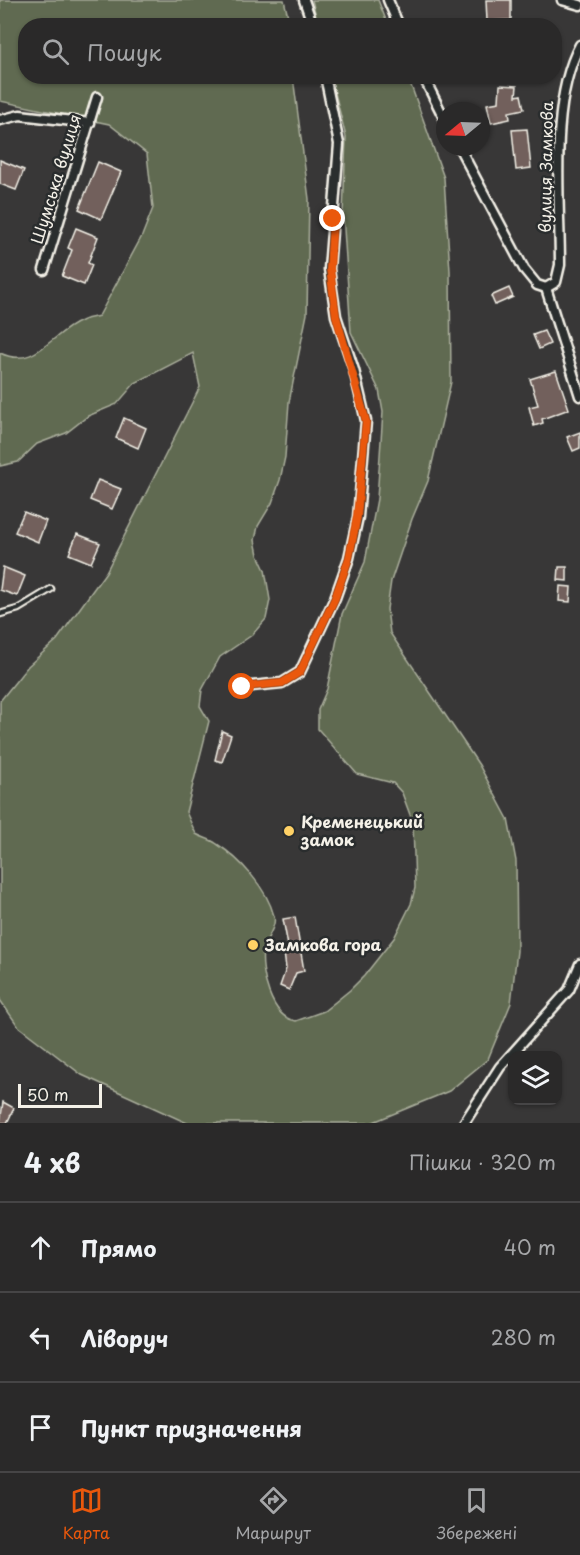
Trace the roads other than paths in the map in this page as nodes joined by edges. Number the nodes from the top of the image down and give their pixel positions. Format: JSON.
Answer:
{"nodes":[{"id":1,"x":304,"y":0,"type":"edge"},
{"id":2,"x":388,"y":0,"type":"edge"},
{"id":3,"x":562,"y":0,"type":"edge"},
{"id":4,"x":580,"y":5,"type":"edge"},
{"id":5,"x":310,"y":18,"type":"edge"},
{"id":6,"x":396,"y":18,"type":"edge"},
{"id":7,"x":580,"y":45,"type":"edge"},
{"id":8,"x":327,"y":84,"type":"edge"},
{"id":9,"x":427,"y":84,"type":"edge"},
{"id":10,"x":97,"y":98,"type":"dead end"},
{"id":11,"x":436,"y":102,"type":"edge"},
{"id":12,"x":0,"y":120,"type":"edge"},
{"id":13,"x":90,"y":123,"type":"junction"},
{"id":14,"x":464,"y":156,"type":"edge"},
{"id":15,"x":44,"y":270,"type":"dead end"},
{"id":16,"x":546,"y":288,"type":"junction"},
{"id":17,"x":580,"y":396,"type":"edge"},
{"id":18,"x":51,"y":589,"type":"dead end"},
{"id":19,"x":0,"y":614,"type":"edge"},
{"id":20,"x":242,"y":687,"type":"dead end"},
{"id":21,"x":580,"y":964,"type":"edge"},
{"id":22,"x":464,"y":1123,"type":"edge"}],
"edges":[{"from":1,"to":5,"type":"street"},
{"from":2,"to":6,"type":"street"},
{"from":3,"to":4,"type":"street"},
{"from":7,"to":16,"type":"street","name":"вулиця Замкова"},
{"from":8,"to":20,"type":"street"},
{"from":9,"to":11,"type":"street"},
{"from":10,"to":13,"type":"street","name":"Шумська вулиця"},
{"from":12,"to":13,"type":"street"},
{"from":13,"to":15,"type":"street","name":"Шумська вулиця"},
{"from":14,"to":16,"type":"street"},
{"from":16,"to":17,"type":"street"},
{"from":18,"to":19,"type":"lane"},
{"from":21,"to":22,"type":"street"}]}
